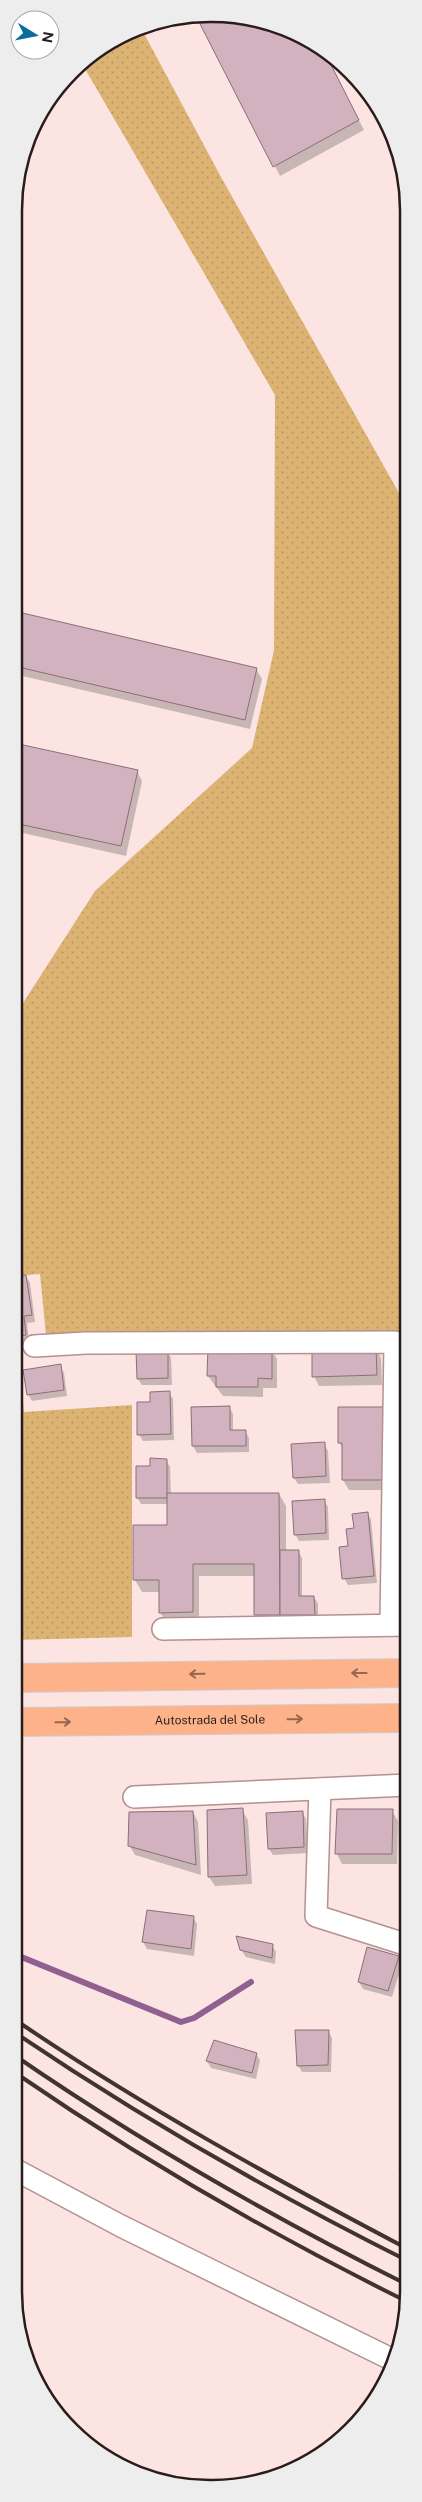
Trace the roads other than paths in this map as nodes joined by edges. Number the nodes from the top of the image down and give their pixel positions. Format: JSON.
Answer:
{"nodes":[{"id":1,"x":400,"y":1341,"type":"edge"},
{"id":2,"x":34,"y":1346,"type":"dead end"},
{"id":3,"x":400,"y":1530,"type":"edge"},
{"id":4,"x":399,"y":1625,"type":"edge"},
{"id":5,"x":163,"y":1628,"type":"dead end"},
{"id":6,"x":400,"y":1673,"type":"edge"},
{"id":7,"x":22,"y":1678,"type":"edge"},
{"id":8,"x":400,"y":1718,"type":"edge"},
{"id":9,"x":22,"y":1722,"type":"edge"},
{"id":10,"x":400,"y":1785,"type":"edge"},
{"id":11,"x":320,"y":1789,"type":"junction"},
{"id":12,"x":134,"y":1797,"type":"dead end"},
{"id":13,"x":400,"y":1942,"type":"edge"},
{"id":14,"x":22,"y":2173,"type":"edge"},
{"id":15,"x":387,"y":2357,"type":"edge"}],
"edges":[{"from":1,"to":2,"type":"street"},
{"from":3,"to":4,"type":"street"},
{"from":4,"to":5,"type":"street"},
{"from":6,"to":7,"type":"highway","one_way":true},
{"from":9,"to":8,"type":"highway","name":"Autostrada del Sole","one_way":true},
{"from":10,"to":11,"type":"street"},
{"from":11,"to":12,"type":"street"},
{"from":11,"to":13,"type":"street"},
{"from":14,"to":15,"type":"street"}]}
